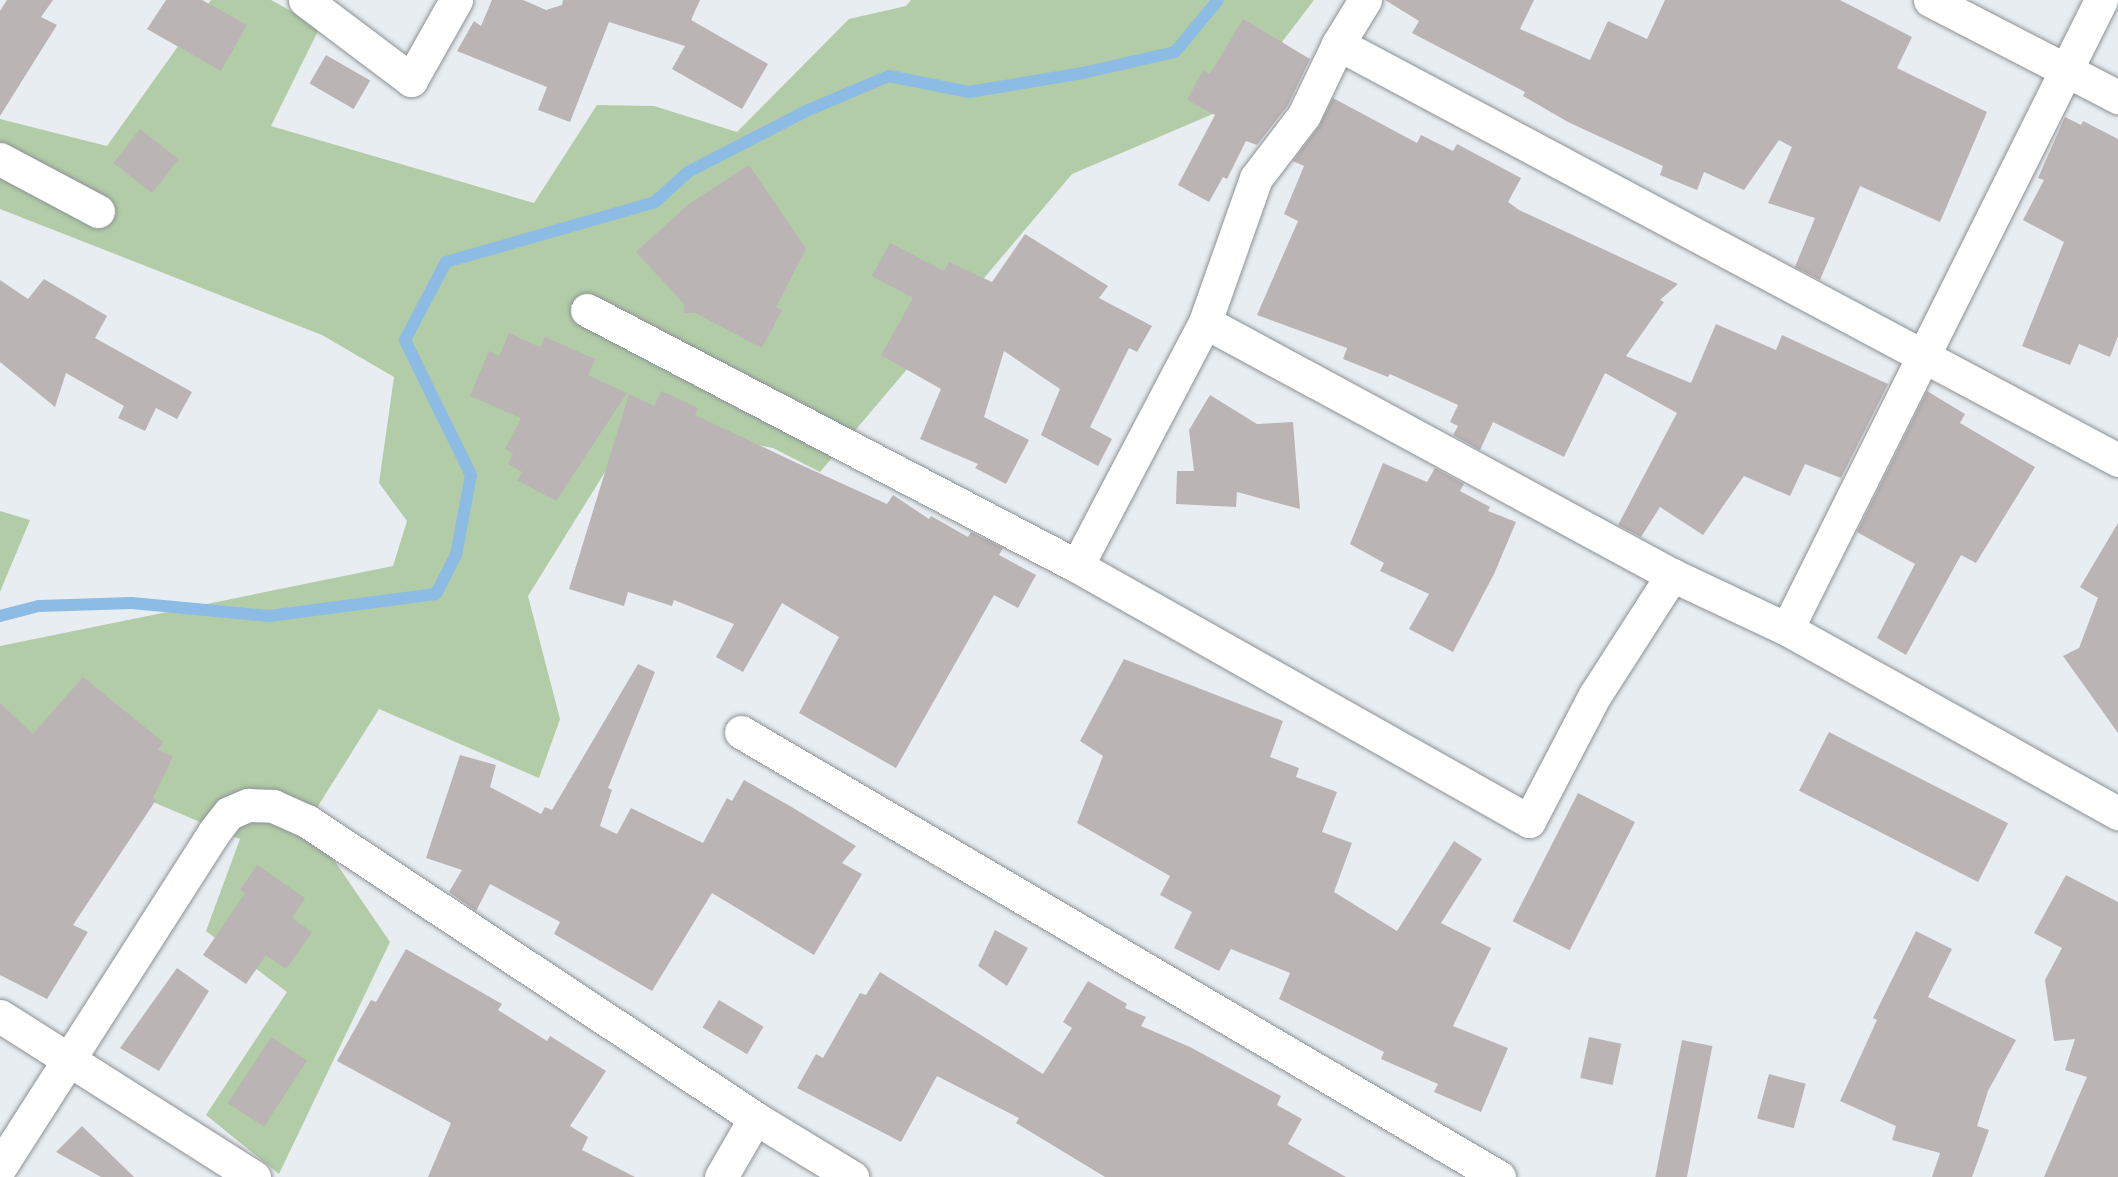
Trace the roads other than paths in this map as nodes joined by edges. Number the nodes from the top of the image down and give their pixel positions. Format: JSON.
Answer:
{"nodes":[{"id":1,"x":305,"y":0,"type":"edge"},
{"id":2,"x":456,"y":0,"type":"edge"},
{"id":3,"x":1365,"y":0,"type":"edge"},
{"id":4,"x":1930,"y":0,"type":"edge"},
{"id":5,"x":2101,"y":0,"type":"edge"},
{"id":6,"x":1338,"y":44,"type":"junction"},
{"id":7,"x":2067,"y":71,"type":"junction"},
{"id":8,"x":2118,"y":97,"type":"edge"},
{"id":9,"x":0,"y":159,"type":"edge"},
{"id":10,"x":98,"y":211,"type":"dead end"},
{"id":11,"x":587,"y":310,"type":"dead end"},
{"id":12,"x":1205,"y":322,"type":"junction"},
{"id":13,"x":1924,"y":356,"type":"junction"},
{"id":14,"x":2118,"y":460,"type":"edge"},
{"id":15,"x":1077,"y":566,"type":"junction"},
{"id":16,"x":1672,"y":575,"type":"junction"},
{"id":17,"x":1788,"y":630,"type":"junction"},
{"id":18,"x":741,"y":732,"type":"dead end"},
{"id":19,"x":2118,"y":813,"type":"edge"},
{"id":20,"x":0,"y":1016,"type":"edge"},
{"id":21,"x":71,"y":1061,"type":"junction"},
{"id":22,"x":755,"y":1118,"type":"junction"},
{"id":23,"x":0,"y":1167,"type":"edge"},
{"id":24,"x":1484,"y":1173,"type":"edge"},
{"id":25,"x":254,"y":1177,"type":"edge"},
{"id":26,"x":721,"y":1177,"type":"edge"},
{"id":27,"x":852,"y":1177,"type":"edge"}],
"edges":[{"from":1,"to":2,"type":"street"},
{"from":3,"to":6,"type":"street"},
{"from":4,"to":7,"type":"street"},
{"from":5,"to":7,"type":"street"},
{"from":6,"to":12,"type":"street"},
{"from":6,"to":13,"type":"street"},
{"from":7,"to":8,"type":"street"},
{"from":7,"to":13,"type":"street"},
{"from":9,"to":10,"type":"street"},
{"from":11,"to":15,"type":"street"},
{"from":12,"to":15,"type":"street"},
{"from":12,"to":16,"type":"street"},
{"from":13,"to":14,"type":"street"},
{"from":13,"to":17,"type":"street"},
{"from":15,"to":16,"type":"street"},
{"from":16,"to":17,"type":"street"},
{"from":17,"to":19,"type":"street"},
{"from":18,"to":24,"type":"street"},
{"from":20,"to":21,"type":"street"},
{"from":21,"to":22,"type":"street"},
{"from":21,"to":23,"type":"street"},
{"from":21,"to":25,"type":"street"},
{"from":22,"to":26,"type":"street"},
{"from":22,"to":27,"type":"street"}]}
